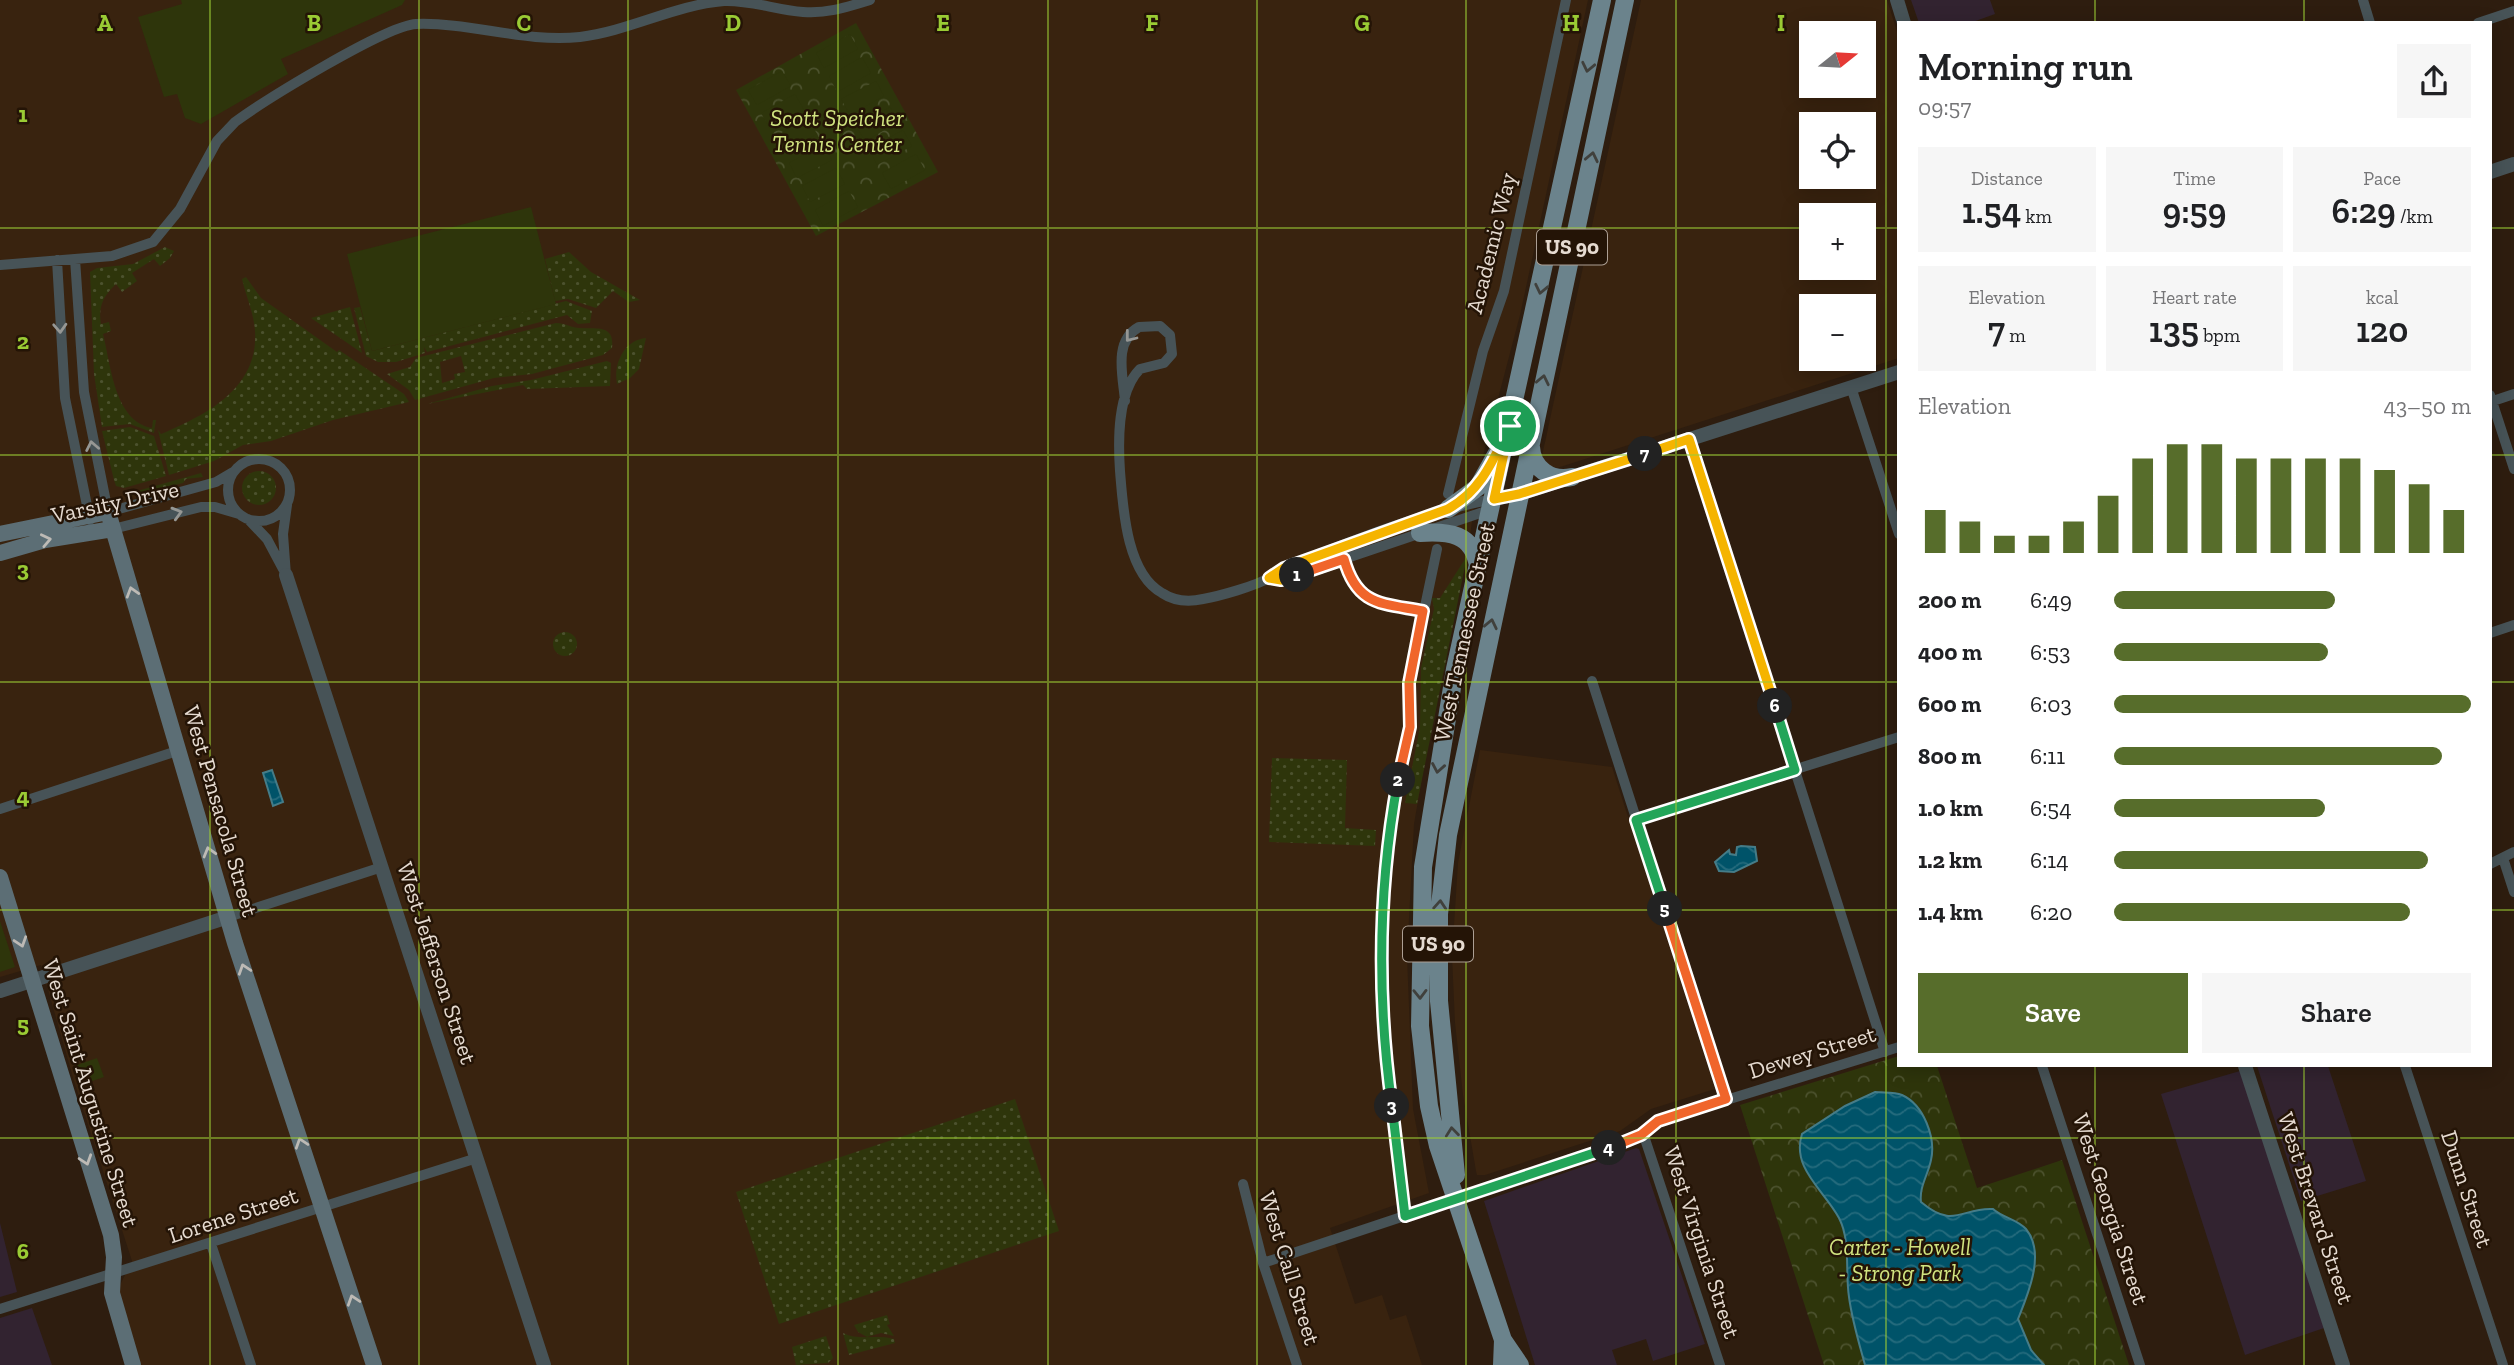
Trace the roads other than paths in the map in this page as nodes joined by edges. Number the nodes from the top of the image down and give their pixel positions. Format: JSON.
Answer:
{"nodes":[{"id":1,"x":870,"y":0,"type":"edge"},
{"id":2,"x":1566,"y":0,"type":"edge"},
{"id":3,"x":1602,"y":0,"type":"edge"},
{"id":4,"x":1625,"y":0,"type":"edge"},
{"id":5,"x":1897,"y":0,"type":"edge"},
{"id":6,"x":2363,"y":0,"type":"edge"},
{"id":7,"x":748,"y":1,"type":"edge"},
{"id":8,"x":2514,"y":11,"type":"edge"},
{"id":9,"x":1903,"y":21,"type":"edge"},
{"id":10,"x":2370,"y":21,"type":"edge"},
{"id":11,"x":2484,"y":21,"type":"edge"},
{"id":12,"x":2514,"y":164,"type":"edge"},
{"id":13,"x":2492,"y":171,"type":"edge"},
{"id":14,"x":75,"y":259,"type":"junction"},
{"id":15,"x":57,"y":260,"type":"junction"},
{"id":16,"x":0,"y":265,"type":"edge"},
{"id":17,"x":1897,"y":373,"type":"edge"},
{"id":18,"x":1851,"y":387,"type":"junction"},
{"id":19,"x":2514,"y":394,"type":"edge"},
{"id":20,"x":2492,"y":400,"type":"edge"},
{"id":21,"x":1125,"y":401,"type":"junction"},
{"id":22,"x":2492,"y":403,"type":"edge"},
{"id":23,"x":1510,"y":426,"type":"junction"},
{"id":24,"x":1531,"y":439,"type":"junction"},
{"id":25,"x":1689,"y":439,"type":"junction"},
{"id":26,"x":2514,"y":469,"type":"edge"},
{"id":27,"x":233,"y":472,"type":"junction"},
{"id":28,"x":1572,"y":477,"type":"junction"},
{"id":29,"x":1519,"y":494,"type":"junction"},
{"id":30,"x":287,"y":500,"type":"junction"},
{"id":31,"x":1448,"y":501,"type":"junction"},
{"id":32,"x":1493,"y":504,"type":"junction"},
{"id":33,"x":108,"y":512,"type":"junction"},
{"id":34,"x":243,"y":516,"type":"junction"},
{"id":35,"x":91,"y":523,"type":"junction"},
{"id":36,"x":1897,"y":528,"type":"edge"},
{"id":37,"x":113,"y":529,"type":"junction"},
{"id":38,"x":1420,"y":533,"type":"junction"},
{"id":39,"x":0,"y":534,"type":"edge"},
{"id":40,"x":1437,"y":549,"type":"dead end"},
{"id":41,"x":0,"y":553,"type":"edge"},
{"id":42,"x":1344,"y":559,"type":"junction"},
{"id":43,"x":1478,"y":570,"type":"junction"},
{"id":44,"x":286,"y":575,"type":"junction"},
{"id":45,"x":1269,"y":578,"type":"junction"},
{"id":46,"x":1423,"y":611,"type":"junction"},
{"id":47,"x":2514,"y":625,"type":"edge"},
{"id":48,"x":2492,"y":632,"type":"edge"},
{"id":49,"x":1592,"y":681,"type":"dead end"},
{"id":50,"x":1897,"y":738,"type":"edge"},
{"id":51,"x":180,"y":750,"type":"junction"},
{"id":52,"x":1795,"y":770,"type":"junction"},
{"id":53,"x":0,"y":809,"type":"edge"},
{"id":54,"x":1636,"y":820,"type":"junction"},
{"id":55,"x":2514,"y":852,"type":"edge"},
{"id":56,"x":2503,"y":858,"type":"junction"},
{"id":57,"x":2492,"y":863,"type":"edge"},
{"id":58,"x":382,"y":867,"type":"junction"},
{"id":59,"x":0,"y":877,"type":"edge"},
{"id":60,"x":2514,"y":892,"type":"edge"},
{"id":61,"x":228,"y":918,"type":"junction"},
{"id":62,"x":33,"y":981,"type":"junction"},
{"id":63,"x":0,"y":991,"type":"edge"},
{"id":64,"x":1897,"y":1048,"type":"edge"},
{"id":65,"x":1885,"y":1052,"type":"junction"},
{"id":66,"x":2042,"y":1067,"type":"edge"},
{"id":67,"x":2245,"y":1067,"type":"edge"},
{"id":68,"x":2405,"y":1067,"type":"edge"},
{"id":69,"x":1726,"y":1099,"type":"junction"},
{"id":70,"x":1643,"y":1133,"type":"junction"},
{"id":71,"x":477,"y":1158,"type":"junction"},
{"id":72,"x":1243,"y":1184,"type":"dead end"},
{"id":73,"x":1458,"y":1200,"type":"junction"},
{"id":74,"x":322,"y":1208,"type":"junction"},
{"id":75,"x":1405,"y":1216,"type":"junction"},
{"id":76,"x":211,"y":1244,"type":"junction"},
{"id":77,"x":1264,"y":1263,"type":"junction"},
{"id":78,"x":114,"y":1275,"type":"junction"},
{"id":79,"x":0,"y":1309,"type":"edge"},
{"id":80,"x":1503,"y":1340,"type":"junction"},
{"id":81,"x":133,"y":1365,"type":"edge"},
{"id":82,"x":251,"y":1365,"type":"edge"},
{"id":83,"x":374,"y":1365,"type":"edge"},
{"id":84,"x":544,"y":1365,"type":"edge"},
{"id":85,"x":1297,"y":1365,"type":"edge"},
{"id":86,"x":1502,"y":1365,"type":"edge"},
{"id":87,"x":1520,"y":1365,"type":"edge"},
{"id":88,"x":1720,"y":1365,"type":"edge"},
{"id":89,"x":2140,"y":1365,"type":"edge"},
{"id":90,"x":2343,"y":1365,"type":"edge"},
{"id":91,"x":2503,"y":1365,"type":"edge"}],
"edges":[{"from":1,"to":7,"type":"street"},
{"from":2,"to":31,"type":"street","name":"Academic Way"},
{"from":3,"to":23,"type":"main road","name":"West Tennessee Street","number":"US 90","one_way":true},
{"from":24,"to":4,"type":"main road","name":"West Tennessee Street","number":"US 90","one_way":true},
{"from":5,"to":9,"type":"street"},
{"from":6,"to":10,"type":"street"},
{"from":7,"to":14,"type":"street"},
{"from":8,"to":11,"type":"street"},
{"from":12,"to":13,"type":"street"},
{"from":14,"to":15,"type":"street"},
{"from":33,"to":14,"type":"street","name":"West Pensacola Street","one_way":true},
{"from":15,"to":16,"type":"street"},
{"from":15,"to":35,"type":"street","one_way":true},
{"from":17,"to":18,"type":"street"},
{"from":18,"to":25,"type":"street"},
{"from":18,"to":36,"type":"street"},
{"from":19,"to":20,"type":"street"},
{"from":21,"to":21,"type":"street","one_way":true},
{"from":21,"to":45,"type":"street"},
{"from":22,"to":26,"type":"street"},
{"from":23,"to":31,"type":"main road"},
{"from":23,"to":32,"type":"main road","name":"West Tennessee Street","number":"US 90"},
{"from":24,"to":28,"type":"main road"},
{"from":24,"to":29,"type":"main road","name":"West Tennessee Street","number":"US 90"},
{"from":25,"to":28,"type":"street"},
{"from":25,"to":52,"type":"street"},
{"from":27,"to":30,"type":"street"},
{"from":27,"to":33,"type":"street","name":"Varsity Drive"},
{"from":27,"to":34,"type":"street"},
{"from":28,"to":29,"type":"street"},
{"from":29,"to":32,"type":"street"},
{"from":73,"to":29,"type":"main road","name":"West Tennessee Street","number":"US 90","one_way":true},
{"from":30,"to":34,"type":"street"},
{"from":30,"to":44,"type":"street","name":"West Jefferson Street"},
{"from":31,"to":32,"type":"street"},
{"from":31,"to":45,"type":"street"},
{"from":32,"to":38,"type":"street"},
{"from":32,"to":43,"type":"main road","name":"West Tennessee Street","number":"US 90"},
{"from":33,"to":35,"type":"main road","name":"Varsity Drive"},
{"from":33,"to":37,"type":"main road","name":"West Pensacola Street"},
{"from":37,"to":34,"type":"street","name":"Varsity Drive","one_way":true},
{"from":34,"to":44,"type":"street","name":"West Jefferson Street"},
{"from":35,"to":37,"type":"main road","name":"Varsity Drive"},
{"from":35,"to":39,"type":"main road","name":"Varsity Drive"},
{"from":41,"to":35,"type":"main road","name":"Varsity Drive","one_way":true},
{"from":51,"to":37,"type":"main road","name":"West Pensacola Street","one_way":true},
{"from":38,"to":42,"type":"street"},
{"from":38,"to":43,"type":"main road"},
{"from":40,"to":46,"type":"street"},
{"from":42,"to":45,"type":"street"},
{"from":42,"to":46,"type":"street"},
{"from":43,"to":73,"type":"main road","name":"West Tennessee Street","number":"US 90","one_way":true},
{"from":44,"to":58,"type":"street","name":"West Jefferson Street"},
{"from":46,"to":75,"type":"street"},
{"from":47,"to":48,"type":"street"},
{"from":49,"to":54,"type":"street"},
{"from":50,"to":52,"type":"street"},
{"from":51,"to":53,"type":"street"},
{"from":61,"to":51,"type":"main road","name":"West Pensacola Street","one_way":true},
{"from":52,"to":54,"type":"street"},
{"from":52,"to":65,"type":"street"},
{"from":54,"to":69,"type":"street"},
{"from":55,"to":56,"type":"street"},
{"from":56,"to":57,"type":"street"},
{"from":56,"to":60,"type":"street"},
{"from":58,"to":61,"type":"street"},
{"from":58,"to":71,"type":"street","name":"West Jefferson Street"},
{"from":59,"to":62,"type":"main road","name":"West Saint Augustine Street","one_way":true},
{"from":61,"to":62,"type":"street"},
{"from":74,"to":61,"type":"main road","name":"West Pensacola Street","one_way":true},
{"from":62,"to":63,"type":"street"},
{"from":62,"to":78,"type":"main road","name":"West Saint Augustine Street","one_way":true},
{"from":64,"to":65,"type":"street","name":"Dewey Street"},
{"from":65,"to":69,"type":"street","name":"Dewey Street"},
{"from":66,"to":89,"type":"street","name":"West Georgia Street"},
{"from":67,"to":90,"type":"street","name":"West Brevard Street"},
{"from":68,"to":91,"type":"street","name":"Dunn Street"},
{"from":69,"to":70,"type":"street","name":"Dewey Street"},
{"from":70,"to":73,"type":"street","name":"Dewey Street"},
{"from":70,"to":88,"type":"street","name":"West Virginia Street"},
{"from":71,"to":74,"type":"street","name":"Lorene Street"},
{"from":71,"to":84,"type":"street","name":"West Jefferson Street"},
{"from":72,"to":77,"type":"street","name":"West Call Street"},
{"from":73,"to":75,"type":"street","name":"Dewey Street"},
{"from":73,"to":80,"type":"main road","name":"West Tennessee Street","number":"US 90"},
{"from":74,"to":76,"type":"street","name":"Lorene Street"},
{"from":83,"to":74,"type":"main road","name":"West Pensacola Street","one_way":true},
{"from":75,"to":77,"type":"street","name":"Dewey Street"},
{"from":76,"to":78,"type":"street","name":"Lorene Street"},
{"from":76,"to":82,"type":"street"},
{"from":77,"to":85,"type":"street","name":"West Call Street"},
{"from":78,"to":79,"type":"street","name":"Lorene Street"},
{"from":78,"to":81,"type":"main road","name":"West Saint Augustine Street"},
{"from":80,"to":86,"type":"main road","number":"US 90"},
{"from":80,"to":87,"type":"main road","name":"West Tennessee Street","number":"US 90"}]}
